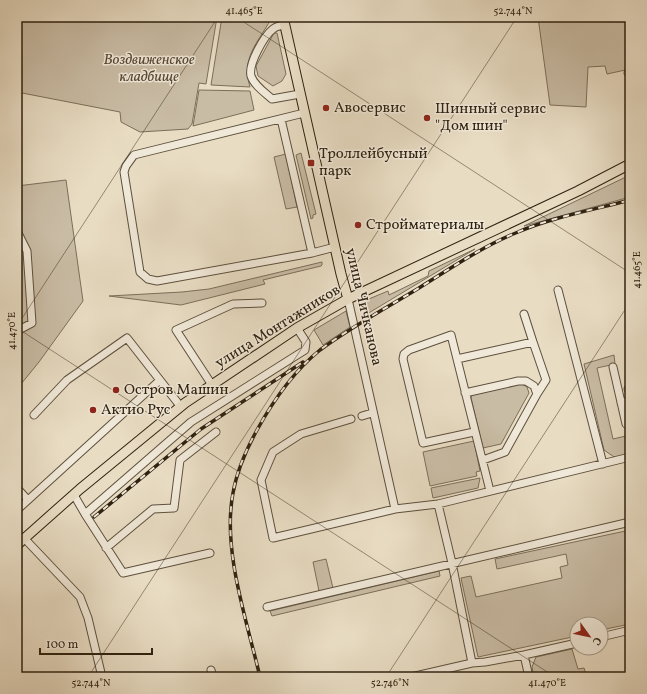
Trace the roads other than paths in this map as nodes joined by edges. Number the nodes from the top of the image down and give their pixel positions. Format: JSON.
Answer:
{"nodes":[{"id":1,"x":283,"y":21,"type":"edge"},
{"id":2,"x":300,"y":94,"type":"junction"},
{"id":3,"x":304,"y":113,"type":"junction"},
{"id":4,"x":281,"y":119,"type":"junction"},
{"id":5,"x":630,"y":164,"type":"edge"},
{"id":6,"x":17,"y":232,"type":"edge"},
{"id":7,"x":335,"y":247,"type":"junction"},
{"id":8,"x":312,"y":253,"type":"junction"},
{"id":9,"x":558,"y":290,"type":"dead end"},
{"id":10,"x":348,"y":299,"type":"junction"},
{"id":11,"x":262,"y":303,"type":"dead end"},
{"id":12,"x":524,"y":314,"type":"dead end"},
{"id":13,"x":298,"y":328,"type":"junction"},
{"id":14,"x":17,"y":331,"type":"edge"},
{"id":15,"x":533,"y":342,"type":"junction"},
{"id":16,"x":457,"y":359,"type":"junction"},
{"id":17,"x":613,"y":367,"type":"dead end"},
{"id":18,"x":160,"y":380,"type":"junction"},
{"id":19,"x":212,"y":385,"type":"junction"},
{"id":20,"x":465,"y":393,"type":"junction"},
{"id":21,"x":537,"y":394,"type":"junction"},
{"id":22,"x":630,"y":401,"type":"edge"},
{"id":23,"x":621,"y":403,"type":"junction"},
{"id":24,"x":181,"y":407,"type":"junction"},
{"id":25,"x":372,"y":413,"type":"junction"},
{"id":26,"x":34,"y":415,"type":"dead end"},
{"id":27,"x":362,"y":416,"type":"dead end"},
{"id":28,"x":351,"y":419,"type":"dead end"},
{"id":29,"x":626,"y":424,"type":"dead end"},
{"id":30,"x":216,"y":432,"type":"dead end"},
{"id":31,"x":474,"y":432,"type":"junction"},
{"id":32,"x":630,"y":457,"type":"edge"},
{"id":33,"x":483,"y":460,"type":"junction"},
{"id":34,"x":603,"y":464,"type":"junction"},
{"id":35,"x":17,"y":488,"type":"edge"},
{"id":36,"x":490,"y":491,"type":"junction"},
{"id":37,"x":74,"y":495,"type":"junction"},
{"id":38,"x":28,"y":500,"type":"junction"},
{"id":39,"x":438,"y":504,"type":"junction"},
{"id":40,"x":395,"y":509,"type":"junction"},
{"id":41,"x":17,"y":510,"type":"edge"},
{"id":42,"x":85,"y":514,"type":"junction"},
{"id":43,"x":630,"y":522,"type":"edge"},
{"id":44,"x":24,"y":538,"type":"junction"},
{"id":45,"x":17,"y":545,"type":"edge"},
{"id":46,"x":106,"y":548,"type":"junction"},
{"id":47,"x":210,"y":553,"type":"dead end"},
{"id":48,"x":452,"y":563,"type":"junction"},
{"id":49,"x":267,"y":607,"type":"dead end"},
{"id":50,"x":630,"y":630,"type":"edge"},
{"id":51,"x":609,"y":635,"type":"edge"},
{"id":52,"x":569,"y":645,"type":"edge"},
{"id":53,"x":524,"y":655,"type":"junction"},
{"id":54,"x":472,"y":663,"type":"junction"},
{"id":55,"x":102,"y":677,"type":"edge"},
{"id":56,"x":411,"y":677,"type":"edge"},
{"id":57,"x":529,"y":677,"type":"edge"}],
"edges":[{"from":1,"to":2,"type":"main road","name":"улица Чичканова"},
{"from":1,"to":2,"type":"lane"},
{"from":2,"to":3,"type":"main road","name":"улица Чичканова"},
{"from":3,"to":4,"type":"lane"},
{"from":3,"to":7,"type":"main road","name":"улица Чичканова"},
{"from":4,"to":8,"type":"lane"},
{"from":4,"to":8,"type":"lane"},
{"from":5,"to":10,"type":"main road","name":"улица Монтажников"},
{"from":6,"to":14,"type":"lane"},
{"from":7,"to":8,"type":"lane"},
{"from":7,"to":10,"type":"main road","name":"улица Чичканова"},
{"from":9,"to":34,"type":"lane"},
{"from":10,"to":13,"type":"main road","name":"улица Монтажников"},
{"from":10,"to":25,"type":"lane","name":"улица Чичканова"},
{"from":11,"to":19,"type":"lane"},
{"from":12,"to":15,"type":"lane"},
{"from":13,"to":19,"type":"main road","name":"улица Монтажников"},
{"from":13,"to":42,"type":"lane"},
{"from":15,"to":16,"type":"lane"},
{"from":15,"to":21,"type":"lane"},
{"from":16,"to":20,"type":"lane"},
{"from":16,"to":31,"type":"lane"},
{"from":17,"to":23,"type":"lane"},
{"from":18,"to":24,"type":"lane"},
{"from":18,"to":26,"type":"lane"},
{"from":18,"to":38,"type":"lane"},
{"from":19,"to":24,"type":"main road","name":"улица Монтажников"},
{"from":20,"to":21,"type":"lane"},
{"from":20,"to":31,"type":"lane"},
{"from":21,"to":33,"type":"lane"},
{"from":22,"to":23,"type":"lane"},
{"from":23,"to":29,"type":"lane"},
{"from":24,"to":37,"type":"main road","name":"улица Монтажников"},
{"from":25,"to":27,"type":"lane"},
{"from":25,"to":40,"type":"lane","name":"улица Чичканова"},
{"from":28,"to":40,"type":"lane"},
{"from":30,"to":46,"type":"lane"},
{"from":31,"to":33,"type":"lane"},
{"from":32,"to":34,"type":"lane"},
{"from":33,"to":36,"type":"lane"},
{"from":34,"to":36,"type":"lane"},
{"from":35,"to":38,"type":"lane"},
{"from":36,"to":39,"type":"lane"},
{"from":37,"to":42,"type":"lane"},
{"from":37,"to":44,"type":"main road","name":"улица Монтажников"},
{"from":38,"to":41,"type":"lane"},
{"from":39,"to":40,"type":"lane"},
{"from":39,"to":48,"type":"lane"},
{"from":42,"to":46,"type":"lane"},
{"from":43,"to":48,"type":"lane"},
{"from":44,"to":45,"type":"main road","name":"улица Монтажников"},
{"from":44,"to":55,"type":"lane"},
{"from":46,"to":47,"type":"lane"},
{"from":48,"to":49,"type":"lane"},
{"from":48,"to":54,"type":"lane"},
{"from":50,"to":51,"type":"lane"},
{"from":52,"to":53,"type":"lane"},
{"from":53,"to":54,"type":"lane"},
{"from":53,"to":57,"type":"lane"},
{"from":54,"to":56,"type":"lane"}]}
